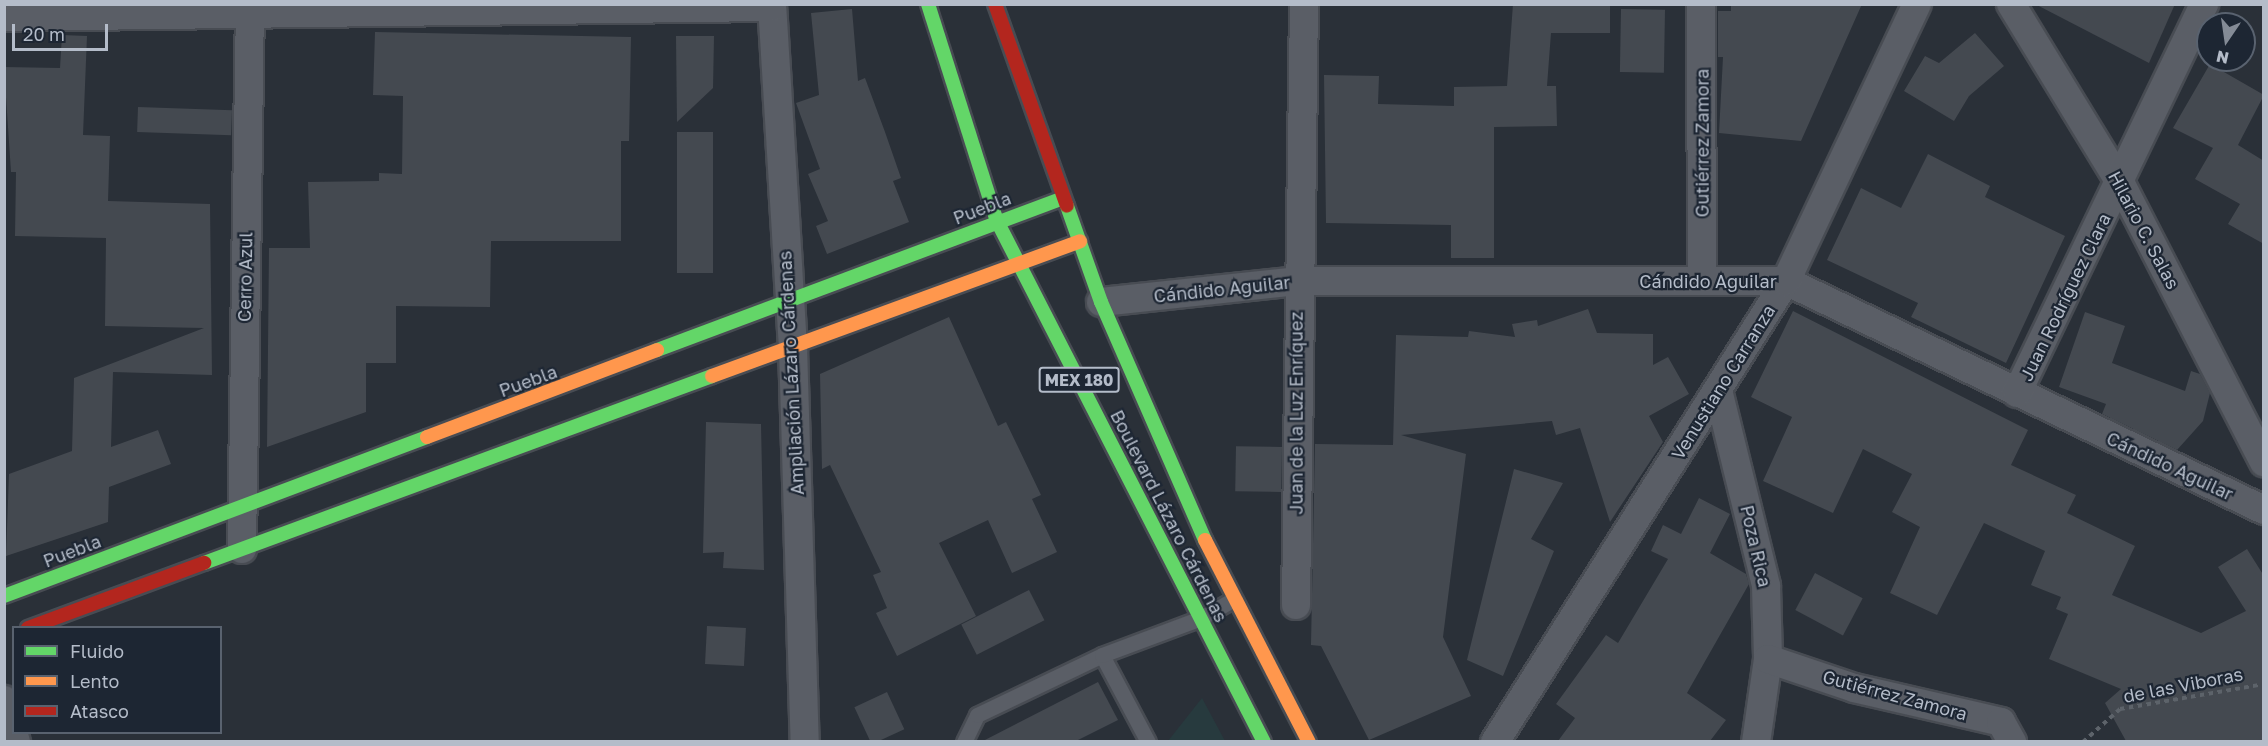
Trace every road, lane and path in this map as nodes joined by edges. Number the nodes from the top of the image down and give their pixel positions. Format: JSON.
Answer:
{"nodes":[{"id":1,"x":928,"y":4,"type":"edge"},
{"id":2,"x":995,"y":4,"type":"edge"},
{"id":3,"x":1305,"y":4,"type":"edge"},
{"id":4,"x":1701,"y":4,"type":"edge"},
{"id":5,"x":1917,"y":4,"type":"edge"},
{"id":6,"x":2012,"y":4,"type":"edge"},
{"id":7,"x":2204,"y":4,"type":"edge"},
{"id":8,"x":772,"y":5,"type":"edge"},
{"id":9,"x":250,"y":11,"type":"edge"},
{"id":10,"x":4,"y":17,"type":"edge"},
{"id":11,"x":2121,"y":184,"type":"junction"},
{"id":12,"x":1063,"y":198,"type":"junction"},
{"id":13,"x":997,"y":221,"type":"junction"},
{"id":14,"x":1080,"y":241,"type":"junction"},
{"id":15,"x":1019,"y":262,"type":"junction"},
{"id":16,"x":1297,"y":281,"type":"junction"},
{"id":17,"x":1702,"y":281,"type":"junction"},
{"id":18,"x":1786,"y":281,"type":"junction"},
{"id":19,"x":1101,"y":302,"type":"junction"},
{"id":20,"x":788,"y":305,"type":"junction"},
{"id":21,"x":793,"y":348,"type":"junction"},
{"id":22,"x":1718,"y":390,"type":"junction"},
{"id":23,"x":2017,"y":393,"type":"junction"},
{"id":24,"x":429,"y":436,"type":"junction"},
{"id":25,"x":2264,"y":462,"type":"edge"},
{"id":26,"x":445,"y":475,"type":"junction"},
{"id":27,"x":241,"y":504,"type":"junction"},
{"id":28,"x":2264,"y":510,"type":"edge"},
{"id":29,"x":242,"y":549,"type":"junction"},
{"id":30,"x":4,"y":596,"type":"edge"},
{"id":31,"x":1234,"y":599,"type":"junction"},
{"id":32,"x":1296,"y":605,"type":"dead end"},
{"id":33,"x":1201,"y":618,"type":"junction"},
{"id":34,"x":31,"y":626,"type":"edge"},
{"id":35,"x":1102,"y":655,"type":"junction"},
{"id":36,"x":1768,"y":658,"type":"junction"},
{"id":37,"x":2264,"y":684,"type":"edge"},
{"id":38,"x":4,"y":700,"type":"edge"},
{"id":39,"x":12,"y":727,"type":"edge"},
{"id":40,"x":805,"y":741,"type":"edge"},
{"id":41,"x":964,"y":741,"type":"edge"},
{"id":42,"x":1148,"y":741,"type":"edge"},
{"id":43,"x":1264,"y":741,"type":"edge"},
{"id":44,"x":1309,"y":741,"type":"edge"},
{"id":45,"x":1495,"y":741,"type":"edge"},
{"id":46,"x":1756,"y":741,"type":"edge"},
{"id":47,"x":2012,"y":741,"type":"edge"},
{"id":48,"x":2083,"y":741,"type":"edge"}],
"edges":[{"from":1,"to":13,"type":"main road","name":"Boulevard Lázaro Cárdenas","number":"MEX 180"},
{"from":2,"to":12,"type":"main road","name":"Boulevard Lázaro Cárdenas","number":"MEX 180"},
{"from":3,"to":16,"type":"street","name":"Juan de la Luz Enríquez"},
{"from":4,"to":17,"type":"street","name":"Gutiérrez Zamora"},
{"from":5,"to":18,"type":"street","name":"Venustiano Carranza"},
{"from":6,"to":11,"type":"street","name":"Hilario C. Salas"},
{"from":7,"to":11,"type":"street","name":"Juan Rodríguez Clara"},
{"from":8,"to":9,"type":"street"},
{"from":8,"to":20,"type":"street","name":"Ampliación Lázaro Cárdenas"},
{"from":9,"to":10,"type":"street"},
{"from":9,"to":27,"type":"street","name":"Cerro Azul"},
{"from":11,"to":23,"type":"street","name":"Juan Rodríguez Clara"},
{"from":11,"to":25,"type":"street","name":"Hilario C. Salas"},
{"from":12,"to":13,"type":"main road","name":"Puebla"},
{"from":12,"to":14,"type":"main road","name":"Boulevard Lázaro Cárdenas","number":"MEX 180"},
{"from":13,"to":15,"type":"main road","name":"Boulevard Lázaro Cárdenas","number":"MEX 180"},
{"from":13,"to":20,"type":"main road","name":"Puebla"},
{"from":14,"to":15,"type":"main road"},
{"from":14,"to":19,"type":"main road","name":"Boulevard Lázaro Cárdenas","number":"MEX 180"},
{"from":15,"to":21,"type":"main road"},
{"from":15,"to":33,"type":"main road","name":"Boulevard Lázaro Cárdenas","number":"MEX 180"},
{"from":16,"to":17,"type":"street","name":"Cándido Aguilar"},
{"from":16,"to":19,"type":"street","name":"Cándido Aguilar"},
{"from":16,"to":32,"type":"street","name":"Juan de la Luz Enríquez"},
{"from":17,"to":18,"type":"street","name":"Cándido Aguilar"},
{"from":18,"to":22,"type":"street","name":"Venustiano Carranza"},
{"from":18,"to":23,"type":"street","name":"Cándido Aguilar"},
{"from":19,"to":31,"type":"main road","name":"Boulevard Lázaro Cárdenas","number":"MEX 180"},
{"from":20,"to":21,"type":"street","name":"Ampliación Lázaro Cárdenas"},
{"from":20,"to":24,"type":"main road","name":"Puebla"},
{"from":21,"to":26,"type":"main road"},
{"from":21,"to":40,"type":"street","name":"Ampliación Lázaro Cárdenas"},
{"from":22,"to":36,"type":"street","name":"Poza Rica"},
{"from":22,"to":45,"type":"street","name":"Venustiano Carranza"},
{"from":23,"to":28,"type":"street","name":"Cándido Aguilar"},
{"from":24,"to":26,"type":"main road"},
{"from":24,"to":27,"type":"main road","name":"Puebla"},
{"from":26,"to":29,"type":"main road"},
{"from":27,"to":29,"type":"street","name":"Cerro Azul"},
{"from":27,"to":30,"type":"main road","name":"Puebla"},
{"from":29,"to":34,"type":"main road"},
{"from":31,"to":33,"type":"lane"},
{"from":31,"to":44,"type":"main road","name":"Boulevard Lázaro Cárdenas","number":"MEX 180"},
{"from":33,"to":35,"type":"lane"},
{"from":33,"to":43,"type":"main road","name":"Boulevard Lázaro Cárdenas","number":"MEX 180"},
{"from":35,"to":41,"type":"lane"},
{"from":35,"to":42,"type":"lane"},
{"from":36,"to":46,"type":"street","name":"Poza Rica"},
{"from":36,"to":47,"type":"street","name":"Gutiérrez Zamora"},
{"from":37,"to":48,"type":"path","name":"de las Viboras"},
{"from":38,"to":39,"type":"street"}]}
